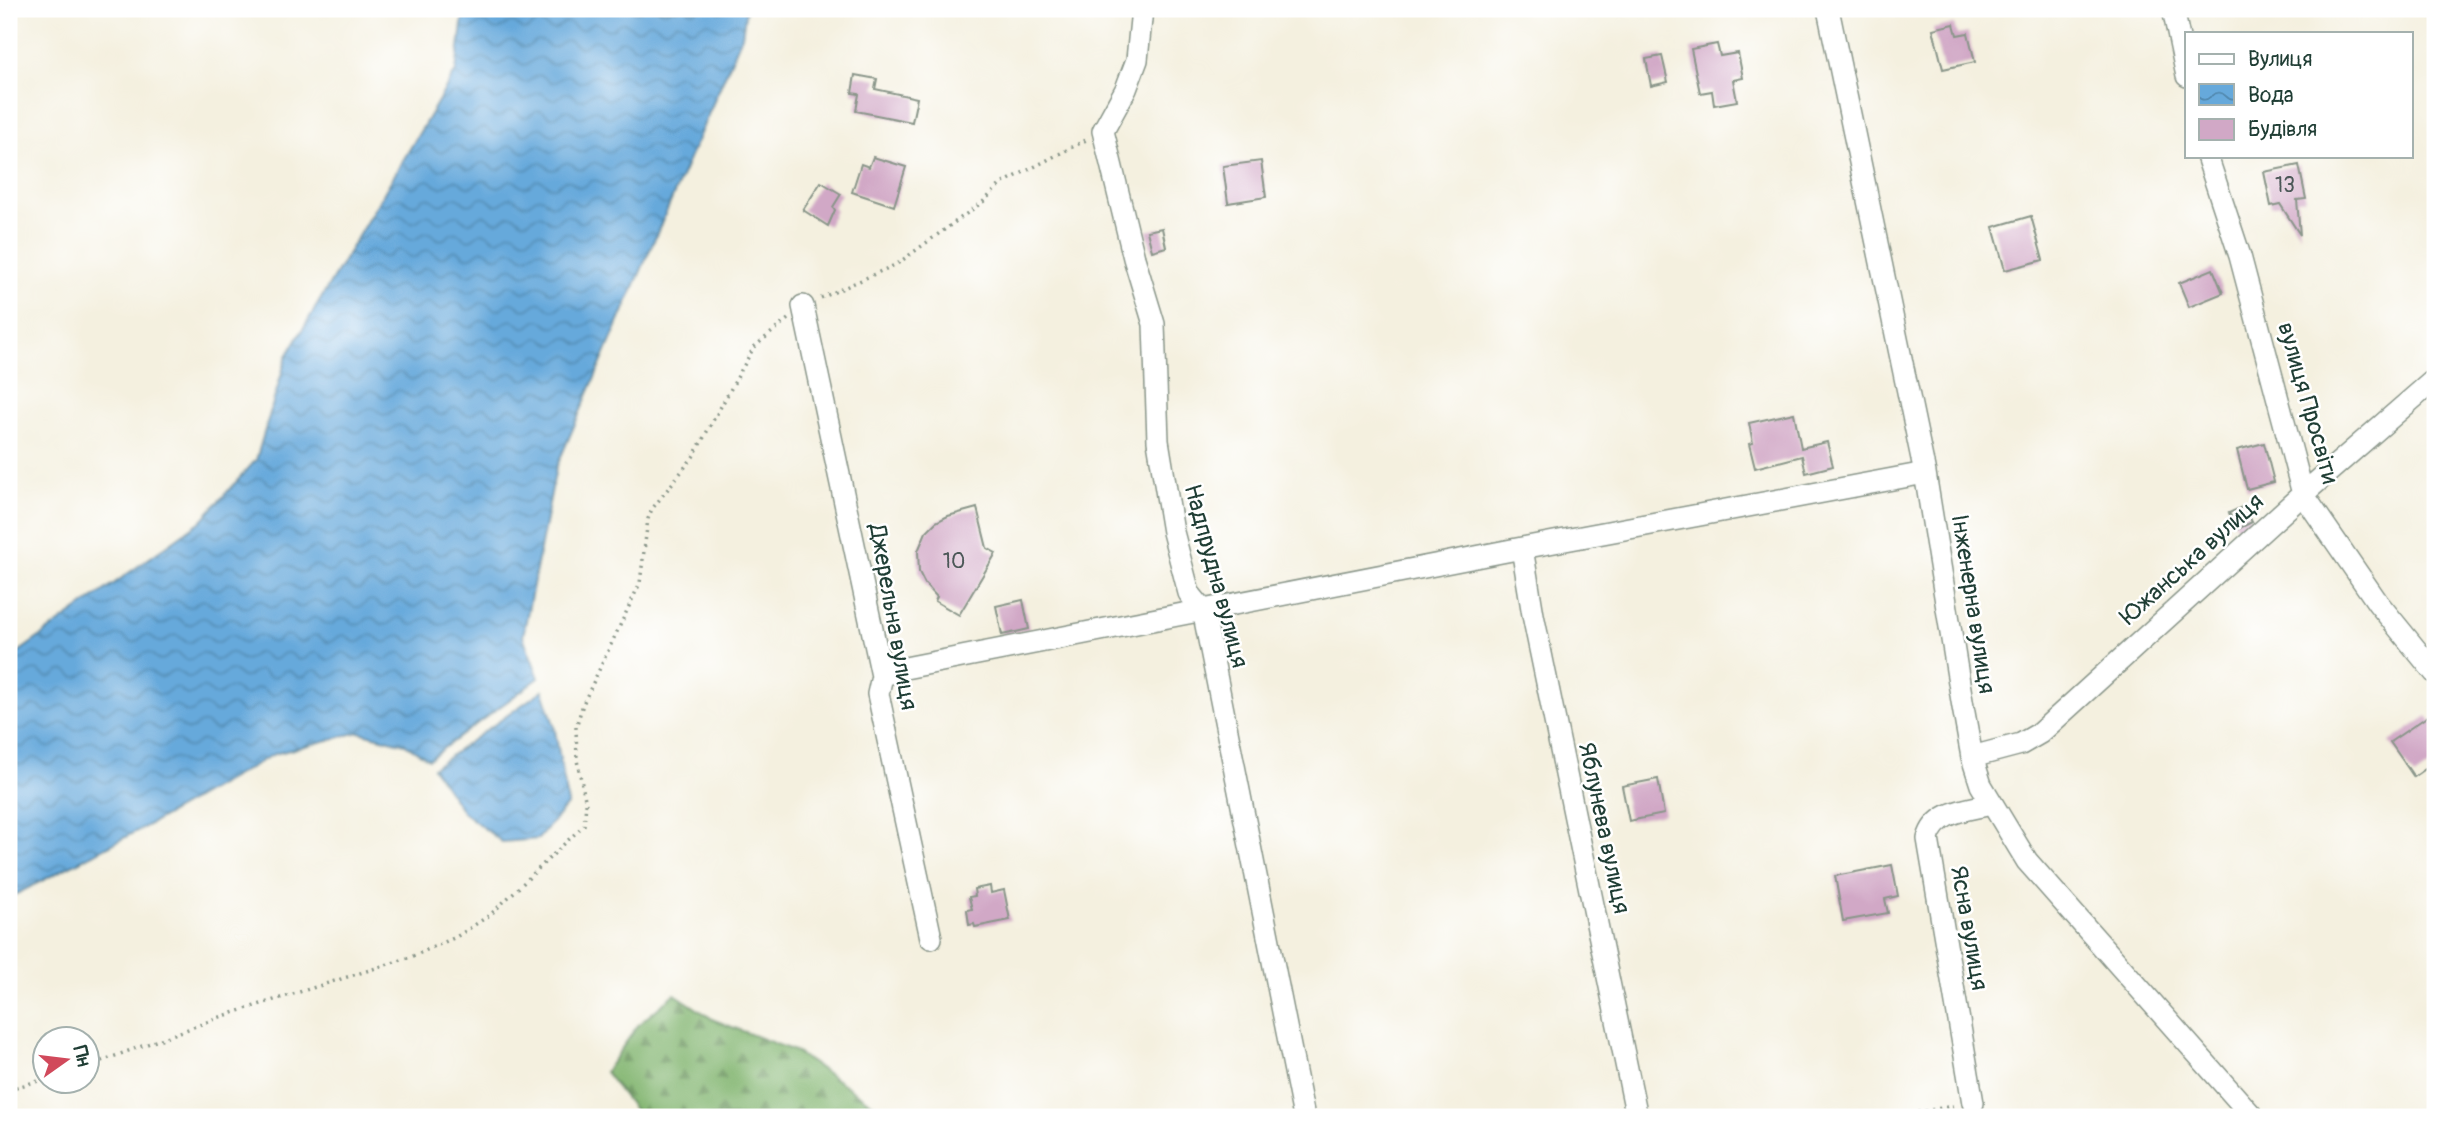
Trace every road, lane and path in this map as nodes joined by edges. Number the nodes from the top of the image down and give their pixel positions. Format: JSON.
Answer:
{"nodes":[{"id":1,"x":1142,"y":9,"type":"edge"},
{"id":2,"x":1828,"y":9,"type":"edge"},
{"id":3,"x":2173,"y":9,"type":"edge"},
{"id":4,"x":2185,"y":66,"type":"edge"},
{"id":5,"x":1103,"y":131,"type":"junction"},
{"id":6,"x":2208,"y":158,"type":"edge"},
{"id":7,"x":803,"y":306,"type":"junction"},
{"id":8,"x":2435,"y":379,"type":"edge"},
{"id":9,"x":1925,"y":473,"type":"junction"},
{"id":10,"x":2304,"y":494,"type":"junction"},
{"id":11,"x":1522,"y":548,"type":"junction"},
{"id":12,"x":1203,"y":610,"type":"junction"},
{"id":13,"x":2435,"y":673,"type":"edge"},
{"id":14,"x":882,"y":676,"type":"junction"},
{"id":15,"x":1972,"y":757,"type":"junction"},
{"id":16,"x":1991,"y":804,"type":"junction"},
{"id":17,"x":931,"y":938,"type":"dead end"},
{"id":18,"x":102,"y":1061,"type":"edge"},
{"id":19,"x":32,"y":1083,"type":"edge"},
{"id":20,"x":9,"y":1089,"type":"edge"},
{"id":21,"x":1973,"y":1102,"type":"joint"},
{"id":22,"x":1304,"y":1117,"type":"edge"},
{"id":23,"x":1637,"y":1117,"type":"edge"},
{"id":24,"x":1890,"y":1117,"type":"edge"},
{"id":25,"x":2253,"y":1117,"type":"edge"}],
"edges":[{"from":1,"to":5,"type":"street"},
{"from":2,"to":9,"type":"street","name":"Інженерна вулиця"},
{"from":3,"to":4,"type":"street"},
{"from":5,"to":7,"type":"path"},
{"from":5,"to":12,"type":"street","name":"Надпрудна вулиця"},
{"from":6,"to":10,"type":"street","name":"вулиця Просвіти"},
{"from":7,"to":14,"type":"street","name":"Джерельна вулиця"},
{"from":7,"to":18,"type":"path"},
{"from":8,"to":10,"type":"street","name":"Южанська вулиця"},
{"from":9,"to":11,"type":"street"},
{"from":9,"to":15,"type":"street","name":"Інженерна вулиця"},
{"from":10,"to":13,"type":"street","name":"вулиця Просвіти"},
{"from":10,"to":15,"type":"street","name":"Южанська вулиця"},
{"from":11,"to":12,"type":"street"},
{"from":11,"to":23,"type":"street","name":"Яблунева вулиця"},
{"from":12,"to":14,"type":"street"},
{"from":12,"to":22,"type":"street","name":"Надпрудна вулиця"},
{"from":14,"to":17,"type":"street","name":"Джерельна вулиця"},
{"from":15,"to":16,"type":"street","name":"Інженерна вулиця"},
{"from":16,"to":21,"type":"street","name":"Ясна вулиця"},
{"from":16,"to":25,"type":"street","name":"Інженерна вулиця"},
{"from":19,"to":20,"type":"path"},
{"from":21,"to":24,"type":"path"}]}
